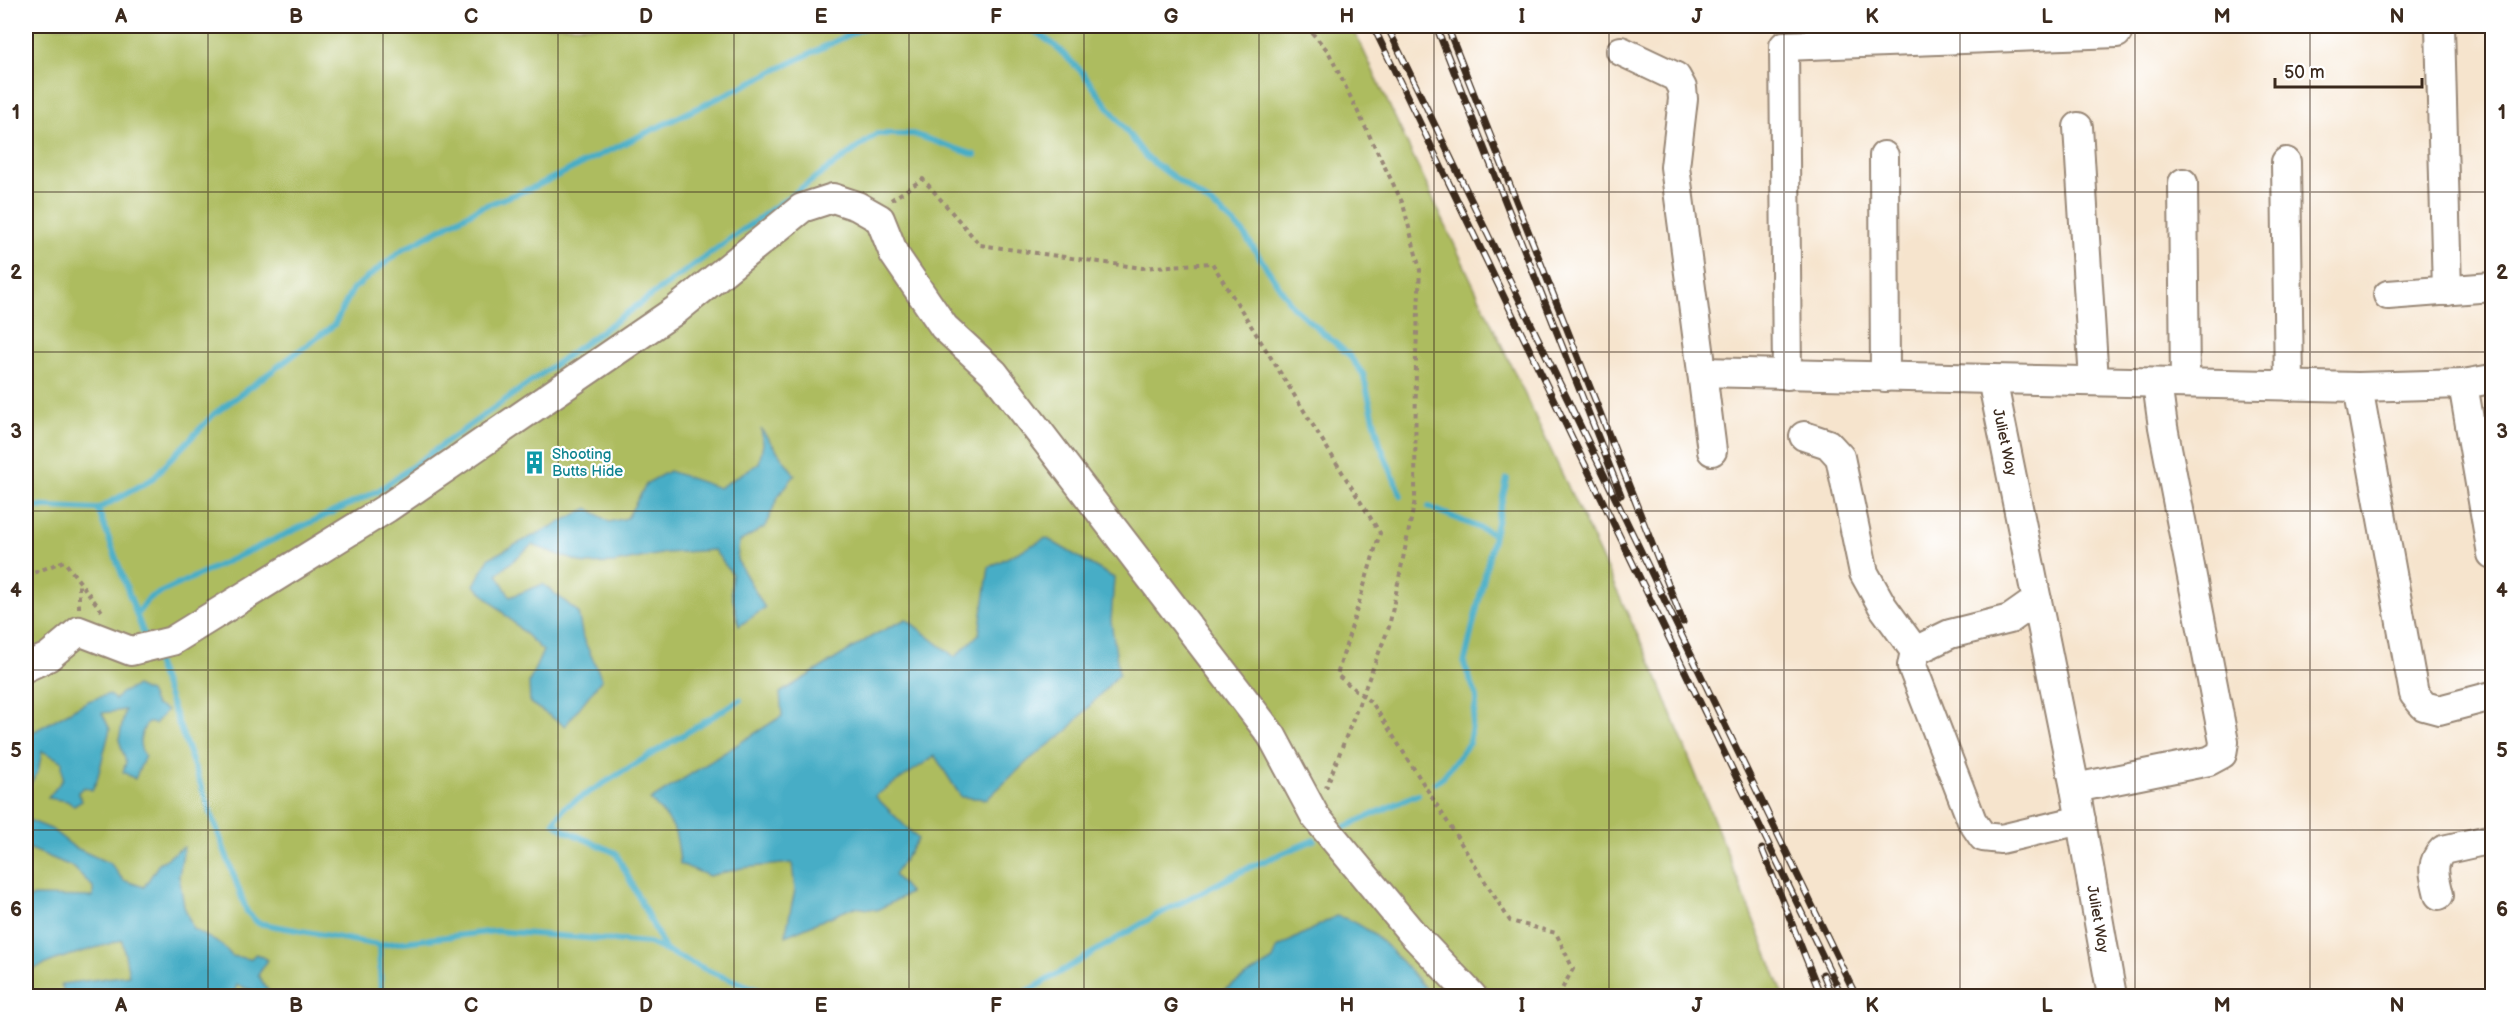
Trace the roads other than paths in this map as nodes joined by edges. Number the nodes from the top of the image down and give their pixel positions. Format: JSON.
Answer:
{"nodes":[{"id":1,"x":2440,"y":26,"type":"edge"},
{"id":2,"x":2117,"y":33,"type":"dead end"},
{"id":3,"x":1621,"y":51,"type":"dead end"},
{"id":4,"x":2078,"y":127,"type":"dead end"},
{"id":5,"x":1884,"y":156,"type":"dead end"},
{"id":6,"x":2286,"y":162,"type":"dead end"},
{"id":7,"x":2183,"y":183,"type":"dead end"},
{"id":8,"x":2493,"y":287,"type":"edge"},
{"id":9,"x":2447,"y":291,"type":"junction"},
{"id":10,"x":2388,"y":295,"type":"dead end"},
{"id":11,"x":1702,"y":372,"type":"junction"},
{"id":12,"x":1786,"y":375,"type":"junction"},
{"id":13,"x":1874,"y":377,"type":"junction"},
{"id":14,"x":1992,"y":379,"type":"junction"},
{"id":15,"x":2493,"y":379,"type":"edge"},
{"id":16,"x":2094,"y":381,"type":"junction"},
{"id":17,"x":2171,"y":383,"type":"junction"},
{"id":18,"x":2463,"y":384,"type":"junction"},
{"id":19,"x":2289,"y":386,"type":"junction"},
{"id":20,"x":2358,"y":387,"type":"junction"},
{"id":21,"x":1804,"y":436,"type":"dead end"},
{"id":22,"x":1712,"y":451,"type":"dead end"},
{"id":23,"x":2493,"y":554,"type":"edge"},
{"id":24,"x":2037,"y":600,"type":"junction"},
{"id":25,"x":1915,"y":651,"type":"junction"},
{"id":26,"x":26,"y":668,"type":"edge"},
{"id":27,"x":2493,"y":696,"type":"edge"},
{"id":28,"x":2075,"y":788,"type":"junction"},
{"id":29,"x":2081,"y":820,"type":"junction"},
{"id":30,"x":2493,"y":839,"type":"edge"},
{"id":31,"x":2439,"y":895,"type":"dead end"},
{"id":32,"x":1472,"y":996,"type":"edge"},
{"id":33,"x":2112,"y":996,"type":"edge"}],
"edges":[{"from":1,"to":9,"type":"street"},
{"from":2,"to":12,"type":"street"},
{"from":3,"to":11,"type":"street"},
{"from":4,"to":16,"type":"street"},
{"from":5,"to":13,"type":"street"},
{"from":6,"to":19,"type":"street"},
{"from":7,"to":17,"type":"street"},
{"from":8,"to":9,"type":"street"},
{"from":9,"to":10,"type":"street"},
{"from":11,"to":12,"type":"street"},
{"from":11,"to":22,"type":"street"},
{"from":12,"to":13,"type":"street"},
{"from":13,"to":14,"type":"street"},
{"from":14,"to":16,"type":"street"},
{"from":14,"to":24,"type":"street","name":"Juliet Way"},
{"from":15,"to":18,"type":"street"},
{"from":16,"to":17,"type":"street"},
{"from":17,"to":19,"type":"street"},
{"from":17,"to":28,"type":"street"},
{"from":18,"to":20,"type":"street"},
{"from":18,"to":23,"type":"street"},
{"from":19,"to":20,"type":"street"},
{"from":20,"to":27,"type":"street"},
{"from":21,"to":25,"type":"street"},
{"from":24,"to":25,"type":"street"},
{"from":24,"to":28,"type":"street","name":"Juliet Way"},
{"from":25,"to":29,"type":"street"},
{"from":26,"to":32,"type":"street"},
{"from":28,"to":29,"type":"street","name":"Juliet Way"},
{"from":29,"to":33,"type":"street","name":"Juliet Way"},
{"from":30,"to":31,"type":"street"}]}
